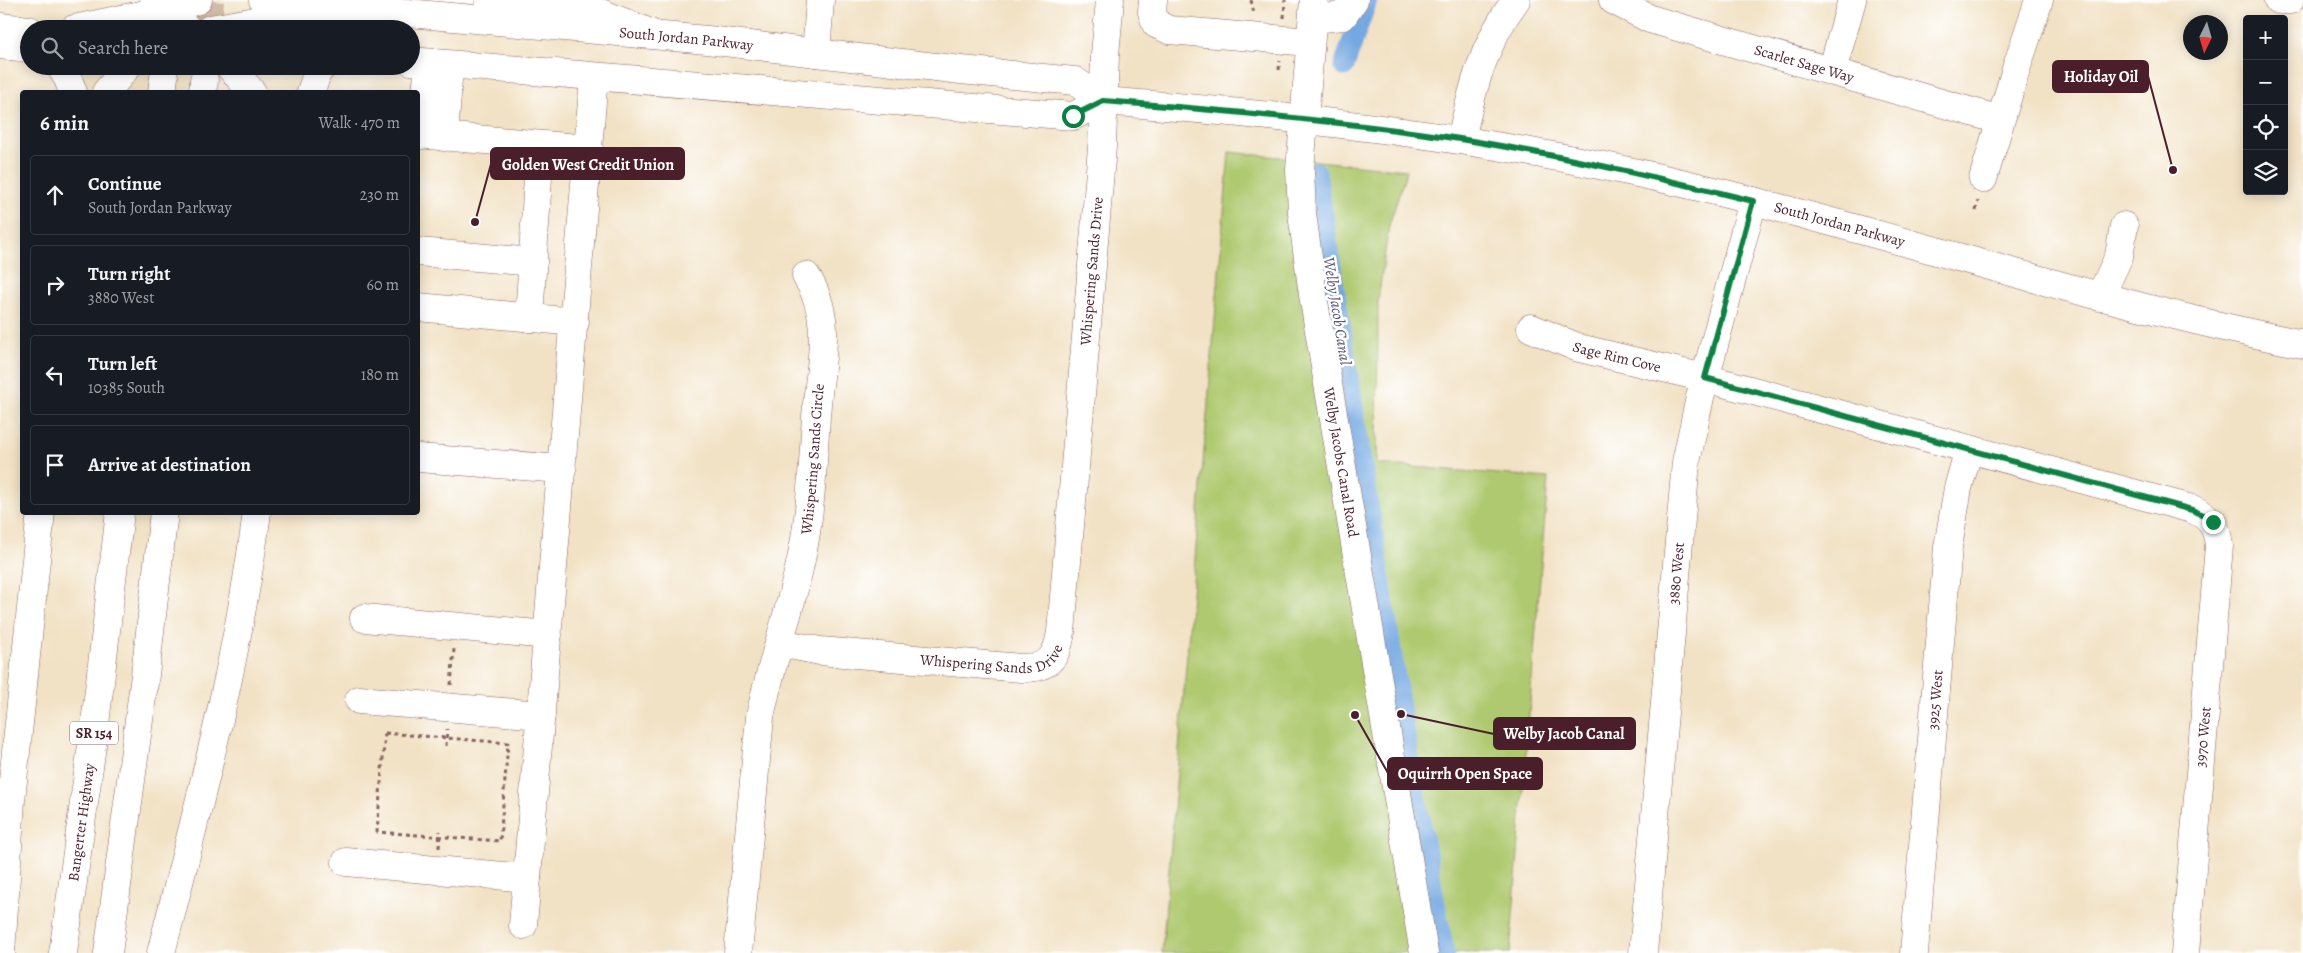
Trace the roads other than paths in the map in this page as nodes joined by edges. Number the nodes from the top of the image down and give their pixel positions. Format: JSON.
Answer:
{"nodes":[{"id":1,"x":195,"y":0,"type":"edge"},
{"id":2,"x":263,"y":0,"type":"edge"},
{"id":3,"x":489,"y":0,"type":"edge"},
{"id":4,"x":820,"y":0,"type":"edge"},
{"id":5,"x":1110,"y":0,"type":"edge"},
{"id":6,"x":1153,"y":0,"type":"edge"},
{"id":7,"x":1354,"y":0,"type":"edge"},
{"id":8,"x":1516,"y":0,"type":"edge"},
{"id":9,"x":1613,"y":0,"type":"edge"},
{"id":10,"x":1852,"y":0,"type":"edge"},
{"id":11,"x":2039,"y":0,"type":"edge"},
{"id":12,"x":2278,"y":0,"type":"edge"},
{"id":13,"x":2290,"y":0,"type":"edge"},
{"id":14,"x":158,"y":5,"type":"edge"},
{"id":15,"x":335,"y":7,"type":"junction"},
{"id":16,"x":106,"y":20,"type":"edge"},
{"id":17,"x":177,"y":20,"type":"edge"},
{"id":18,"x":219,"y":20,"type":"edge"},
{"id":19,"x":265,"y":20,"type":"edge"},
{"id":20,"x":1312,"y":20,"type":"edge"},
{"id":21,"x":0,"y":27,"type":"edge"},
{"id":22,"x":20,"y":29,"type":"edge"},
{"id":23,"x":655,"y":35,"type":"junction"},
{"id":24,"x":0,"y":45,"type":"edge"},
{"id":25,"x":20,"y":47,"type":"edge"},
{"id":26,"x":816,"y":52,"type":"junction"},
{"id":27,"x":430,"y":63,"type":"edge"},
{"id":28,"x":1832,"y":71,"type":"junction"},
{"id":29,"x":66,"y":75,"type":"edge"},
{"id":30,"x":120,"y":75,"type":"edge"},
{"id":31,"x":237,"y":75,"type":"edge"},
{"id":32,"x":316,"y":75,"type":"edge"},
{"id":33,"x":594,"y":77,"type":"junction"},
{"id":34,"x":72,"y":90,"type":"edge"},
{"id":35,"x":108,"y":90,"type":"edge"},
{"id":36,"x":250,"y":90,"type":"edge"},
{"id":37,"x":312,"y":90,"type":"edge"},
{"id":38,"x":1103,"y":101,"type":"junction"},
{"id":39,"x":1304,"y":119,"type":"junction"},
{"id":40,"x":2000,"y":120,"type":"junction"},
{"id":41,"x":428,"y":135,"type":"edge"},
{"id":42,"x":1461,"y":140,"type":"junction"},
{"id":43,"x":540,"y":146,"type":"junction"},
{"id":44,"x":589,"y":149,"type":"junction"},
{"id":45,"x":1983,"y":179,"type":"dead end"},
{"id":46,"x":1753,"y":201,"type":"junction"},
{"id":47,"x":2124,"y":226,"type":"dead end"},
{"id":48,"x":420,"y":252,"type":"edge"},
{"id":49,"x":533,"y":262,"type":"junction"},
{"id":50,"x":806,"y":276,"type":"dead end"},
{"id":51,"x":2100,"y":298,"type":"junction"},
{"id":52,"x":420,"y":307,"type":"edge"},
{"id":53,"x":529,"y":318,"type":"junction"},
{"id":54,"x":575,"y":322,"type":"junction"},
{"id":55,"x":1531,"y":328,"type":"dead end"},
{"id":56,"x":2303,"y":344,"type":"edge"},
{"id":57,"x":1705,"y":378,"type":"junction"},
{"id":58,"x":1969,"y":450,"type":"junction"},
{"id":59,"x":420,"y":458,"type":"edge"},
{"id":60,"x":562,"y":470,"type":"junction"},
{"id":61,"x":41,"y":515,"type":"edge"},
{"id":62,"x":120,"y":515,"type":"edge"},
{"id":63,"x":164,"y":515,"type":"edge"},
{"id":64,"x":257,"y":515,"type":"edge"},
{"id":65,"x":2213,"y":522,"type":"joint"},
{"id":66,"x":364,"y":618,"type":"dead end"},
{"id":67,"x":548,"y":635,"type":"junction"},
{"id":68,"x":780,"y":643,"type":"junction"},
{"id":69,"x":359,"y":700,"type":"dead end"},
{"id":70,"x":542,"y":715,"type":"junction"},
{"id":71,"x":346,"y":862,"type":"dead end"},
{"id":72,"x":527,"y":878,"type":"junction"},
{"id":73,"x":523,"y":925,"type":"dead end"},
{"id":74,"x":1,"y":953,"type":"edge"},
{"id":75,"x":64,"y":953,"type":"edge"},
{"id":76,"x":108,"y":953,"type":"edge"},
{"id":77,"x":161,"y":953,"type":"edge"},
{"id":78,"x":738,"y":953,"type":"edge"},
{"id":79,"x":1424,"y":953,"type":"edge"},
{"id":80,"x":1644,"y":953,"type":"edge"},
{"id":81,"x":1914,"y":953,"type":"edge"},
{"id":82,"x":2185,"y":953,"type":"edge"}],
"edges":[{"from":1,"to":14,"type":"main road"},
{"from":1,"to":18,"type":"main road"},
{"from":2,"to":15,"type":"main road","name":"South Jordan Parkway"},
{"from":3,"to":23,"type":"main road"},
{"from":4,"to":26,"type":"main road"},
{"from":5,"to":38,"type":"main road","name":"Whispering Sands Drive"},
{"from":6,"to":20,"type":"main road"},
{"from":7,"to":20,"type":"main road"},
{"from":8,"to":42,"type":"main road"},
{"from":9,"to":28,"type":"main road","name":"Scarlet Sage Way"},
{"from":10,"to":28,"type":"main road"},
{"from":11,"to":40,"type":"main road"},
{"from":12,"to":13,"type":"main road"},
{"from":14,"to":16,"type":"main road"},
{"from":14,"to":17,"type":"main road"},
{"from":15,"to":19,"type":"main road"},
{"from":15,"to":23,"type":"main road","name":"South Jordan Parkway"},
{"from":20,"to":39,"type":"main road","name":"Welby Jacobs Canal Road"},
{"from":21,"to":22,"type":"main road"},
{"from":23,"to":26,"type":"main road","name":"South Jordan Parkway"},
{"from":24,"to":25,"type":"main road"},
{"from":26,"to":38,"type":"main road","name":"South Jordan Parkway"},
{"from":27,"to":33,"type":"main road"},
{"from":27,"to":41,"type":"main road"},
{"from":28,"to":40,"type":"main road","name":"Scarlet Sage Way"},
{"from":29,"to":34,"type":"main road"},
{"from":30,"to":35,"type":"main road"},
{"from":31,"to":36,"type":"main road"},
{"from":32,"to":37,"type":"main road"},
{"from":33,"to":38,"type":"main road"},
{"from":33,"to":44,"type":"main road"},
{"from":38,"to":39,"type":"main road","name":"South Jordan Parkway"},
{"from":38,"to":68,"type":"main road","name":"Whispering Sands Drive"},
{"from":39,"to":42,"type":"main road","name":"South Jordan Parkway"},
{"from":39,"to":79,"type":"main road","name":"Welby Jacobs Canal Road"},
{"from":40,"to":45,"type":"main road"},
{"from":41,"to":43,"type":"main road"},
{"from":42,"to":46,"type":"main road","name":"South Jordan Parkway"},
{"from":43,"to":44,"type":"main road"},
{"from":43,"to":49,"type":"main road"},
{"from":44,"to":54,"type":"main road"},
{"from":46,"to":51,"type":"main road","name":"South Jordan Parkway"},
{"from":46,"to":57,"type":"main road","name":"3880 West"},
{"from":47,"to":51,"type":"main road"},
{"from":48,"to":49,"type":"main road"},
{"from":49,"to":53,"type":"main road"},
{"from":50,"to":68,"type":"main road","name":"Whispering Sands Circle"},
{"from":51,"to":56,"type":"main road","name":"South Jordan Parkway"},
{"from":52,"to":53,"type":"main road"},
{"from":53,"to":54,"type":"main road"},
{"from":54,"to":60,"type":"main road"},
{"from":55,"to":57,"type":"main road","name":"Sage Rim Cove"},
{"from":57,"to":58,"type":"main road","name":"Sage Rim Cove"},
{"from":57,"to":80,"type":"main road","name":"3880 West"},
{"from":58,"to":65,"type":"main road","name":"Sage Rim Cove"},
{"from":58,"to":81,"type":"main road","name":"3925 West"},
{"from":59,"to":60,"type":"main road"},
{"from":60,"to":67,"type":"main road"},
{"from":61,"to":74,"type":"main road"},
{"from":62,"to":75,"type":"main road","name":"Bangerter Highway","number":"SR 154"},
{"from":63,"to":76,"type":"main road","number":"SR 154"},
{"from":64,"to":77,"type":"main road"},
{"from":65,"to":82,"type":"main road","name":"3970 West"},
{"from":66,"to":67,"type":"main road"},
{"from":67,"to":70,"type":"main road"},
{"from":68,"to":78,"type":"main road"},
{"from":69,"to":70,"type":"main road"},
{"from":70,"to":72,"type":"main road"},
{"from":71,"to":72,"type":"main road"},
{"from":72,"to":73,"type":"main road"}]}
